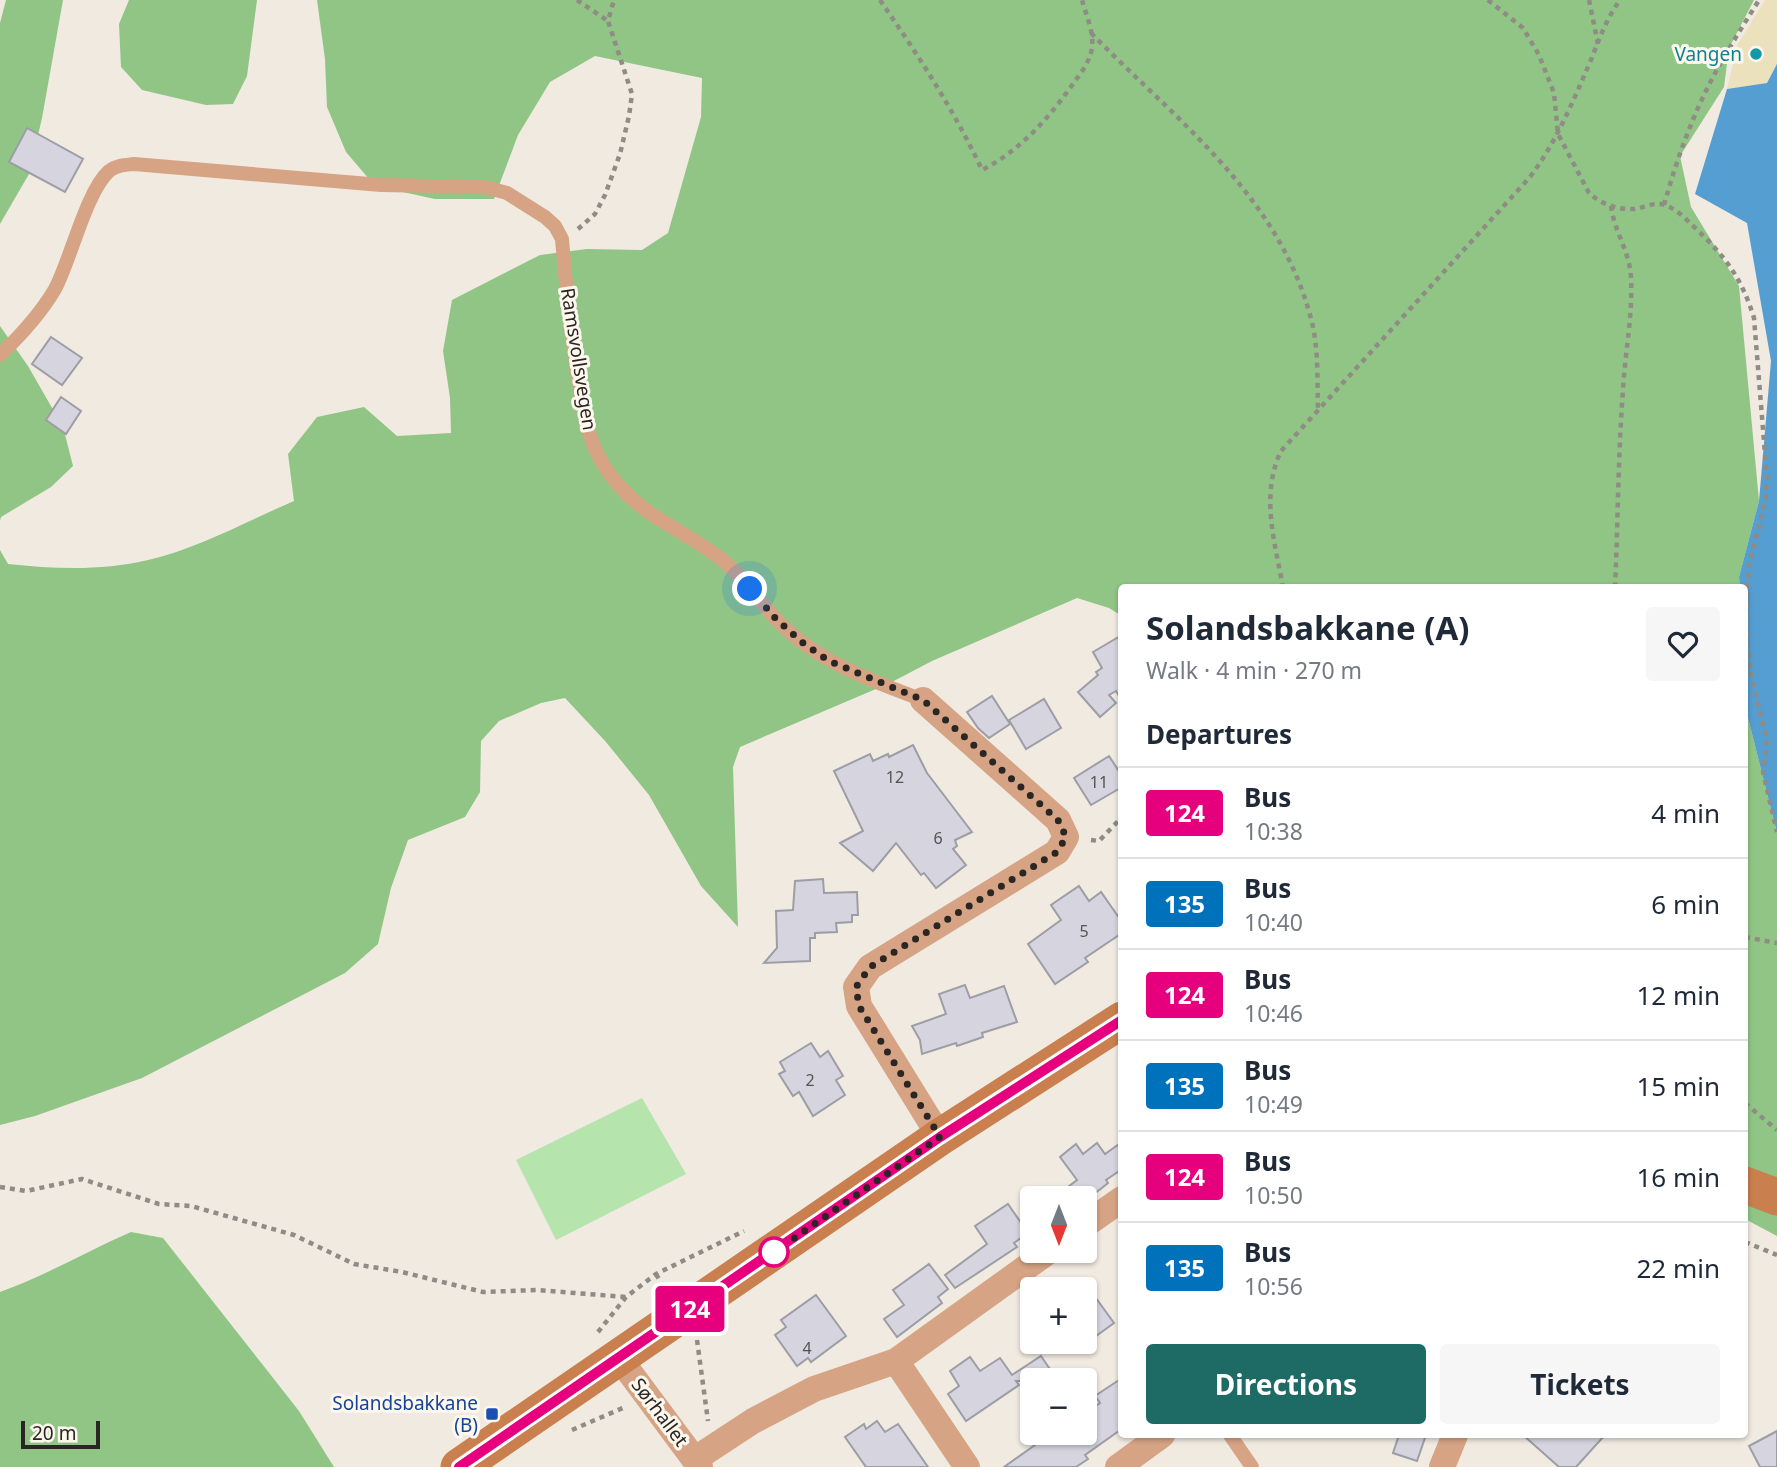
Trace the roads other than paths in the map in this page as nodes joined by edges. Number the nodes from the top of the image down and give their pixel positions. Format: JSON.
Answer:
{"nodes":[{"id":1,"x":0,"y":355,"type":"edge"},
{"id":2,"x":923,"y":700,"type":"joint"},
{"id":3,"x":1118,"y":1023,"type":"edge"},
{"id":4,"x":940,"y":1137,"type":"junction"},
{"id":5,"x":1748,"y":1186,"type":"edge"},
{"id":6,"x":1777,"y":1197,"type":"edge"},
{"id":7,"x":1118,"y":1202,"type":"edge"},
{"id":8,"x":1097,"y":1217,"type":"edge"},
{"id":9,"x":1031,"y":1264,"type":"edge"},
{"id":10,"x":606,"y":1349,"type":"junction"},
{"id":11,"x":895,"y":1361,"type":"junction"},
{"id":12,"x":1158,"y":1438,"type":"edge"},
{"id":13,"x":1232,"y":1438,"type":"edge"},
{"id":14,"x":1454,"y":1438,"type":"edge"},
{"id":15,"x":697,"y":1463,"type":"edge"},
{"id":16,"x":459,"y":1467,"type":"edge"},
{"id":17,"x":967,"y":1467,"type":"edge"},
{"id":18,"x":1118,"y":1467,"type":"edge"},
{"id":19,"x":1252,"y":1467,"type":"edge"},
{"id":20,"x":1442,"y":1467,"type":"edge"}],
"edges":[{"from":1,"to":2,"type":"lane","name":"Ramsvollsvegen"},
{"from":2,"to":4,"type":"street","name":"Ramsvollsvegen"},
{"from":3,"to":4,"type":"main road"},
{"from":4,"to":10,"type":"main road"},
{"from":5,"to":6,"type":"main road"},
{"from":7,"to":8,"type":"street"},
{"from":9,"to":11,"type":"street"},
{"from":10,"to":15,"type":"street","name":"Sørhallet"},
{"from":10,"to":16,"type":"main road"},
{"from":11,"to":15,"type":"street"},
{"from":11,"to":17,"type":"street"},
{"from":12,"to":18,"type":"street"},
{"from":13,"to":19,"type":"lane"},
{"from":14,"to":20,"type":"street"}]}
